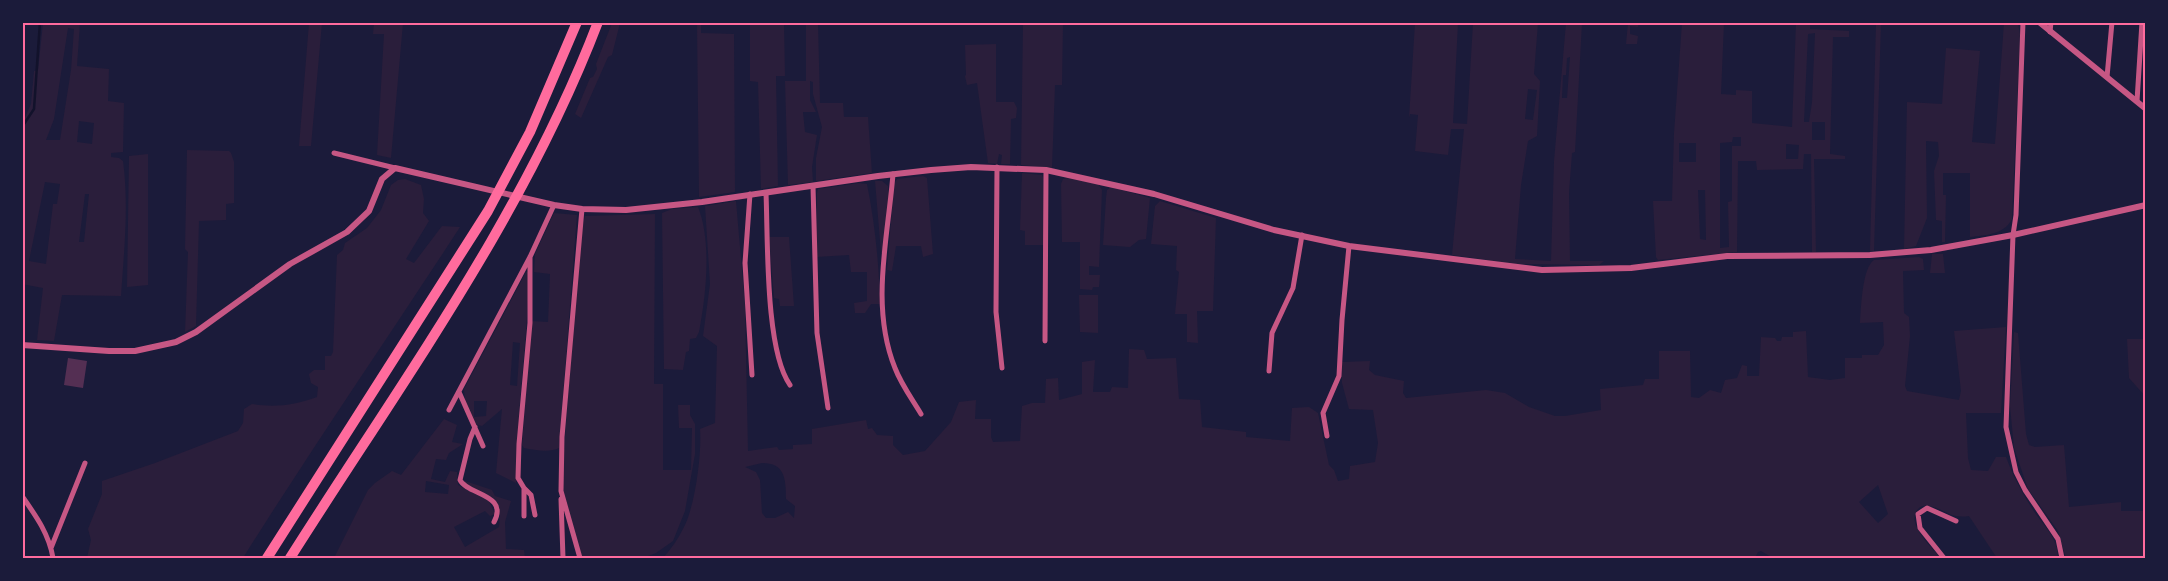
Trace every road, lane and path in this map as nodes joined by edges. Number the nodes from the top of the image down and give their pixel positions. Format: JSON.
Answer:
{"nodes":[{"id":1,"x":578,"y":22,"type":"edge"},
{"id":2,"x":598,"y":22,"type":"edge"},
{"id":3,"x":2023,"y":22,"type":"edge"},
{"id":4,"x":2039,"y":22,"type":"edge"},
{"id":5,"x":2051,"y":22,"type":"edge"},
{"id":6,"x":2112,"y":22,"type":"edge"},
{"id":7,"x":2142,"y":22,"type":"edge"},
{"id":8,"x":2050,"y":32,"type":"junction"},
{"id":9,"x":2107,"y":77,"type":"junction"},
{"id":10,"x":2136,"y":101,"type":"junction"},
{"id":11,"x":2146,"y":109,"type":"edge"},
{"id":12,"x":334,"y":154,"type":"dead end"},
{"id":13,"x":997,"y":167,"type":"junction"},
{"id":14,"x":395,"y":168,"type":"junction"},
{"id":15,"x":1046,"y":170,"type":"junction"},
{"id":16,"x":893,"y":174,"type":"junction"},
{"id":17,"x":812,"y":186,"type":"junction"},
{"id":18,"x":766,"y":193,"type":"junction"},
{"id":19,"x":750,"y":194,"type":"junction"},
{"id":20,"x":2146,"y":204,"type":"edge"},
{"id":21,"x":554,"y":205,"type":"junction"},
{"id":22,"x":582,"y":209,"type":"junction"},
{"id":23,"x":1302,"y":235,"type":"junction"},
{"id":24,"x":2013,"y":235,"type":"junction"},
{"id":25,"x":1350,"y":246,"type":"junction"},
{"id":26,"x":530,"y":258,"type":"junction"},
{"id":27,"x":1045,"y":342,"type":"dead end"},
{"id":28,"x":22,"y":345,"type":"edge"},
{"id":29,"x":1002,"y":368,"type":"dead end"},
{"id":30,"x":1270,"y":371,"type":"dead end"},
{"id":31,"x":752,"y":375,"type":"dead end"},
{"id":32,"x":790,"y":386,"type":"dead end"},
{"id":33,"x":459,"y":392,"type":"junction"},
{"id":34,"x":828,"y":408,"type":"dead end"},
{"id":35,"x":449,"y":410,"type":"dead end"},
{"id":36,"x":921,"y":414,"type":"dead end"},
{"id":37,"x":475,"y":427,"type":"junction"},
{"id":38,"x":1328,"y":436,"type":"dead end"},
{"id":39,"x":483,"y":446,"type":"dead end"},
{"id":40,"x":85,"y":463,"type":"dead end"},
{"id":41,"x":524,"y":488,"type":"junction"},
{"id":42,"x":561,"y":491,"type":"junction"},
{"id":43,"x":22,"y":496,"type":"edge"},
{"id":44,"x":524,"y":516,"type":"dead end"},
{"id":45,"x":536,"y":516,"type":"dead end"},
{"id":46,"x":1956,"y":521,"type":"dead end"},
{"id":47,"x":494,"y":522,"type":"dead end"},
{"id":48,"x":51,"y":548,"type":"junction"},
{"id":49,"x":53,"y":558,"type":"edge"},
{"id":50,"x":267,"y":558,"type":"edge"},
{"id":51,"x":290,"y":558,"type":"edge"},
{"id":52,"x":563,"y":558,"type":"edge"},
{"id":53,"x":580,"y":558,"type":"edge"},
{"id":54,"x":1944,"y":558,"type":"edge"},
{"id":55,"x":2062,"y":558,"type":"edge"}],
"edges":[{"from":1,"to":50,"type":"highway"},
{"from":2,"to":51,"type":"highway"},
{"from":3,"to":24,"type":"street"},
{"from":4,"to":8,"type":"street"},
{"from":5,"to":8,"type":"street"},
{"from":6,"to":9,"type":"street"},
{"from":7,"to":10,"type":"street"},
{"from":8,"to":9,"type":"street"},
{"from":9,"to":10,"type":"street"},
{"from":10,"to":11,"type":"street"},
{"from":12,"to":14,"type":"street"},
{"from":13,"to":15,"type":"street"},
{"from":13,"to":16,"type":"street"},
{"from":13,"to":29,"type":"street"},
{"from":14,"to":21,"type":"street"},
{"from":14,"to":28,"type":"street"},
{"from":15,"to":23,"type":"street"},
{"from":15,"to":27,"type":"street"},
{"from":16,"to":17,"type":"street"},
{"from":16,"to":36,"type":"street"},
{"from":17,"to":18,"type":"street"},
{"from":17,"to":34,"type":"street"},
{"from":18,"to":19,"type":"street"},
{"from":18,"to":32,"type":"street"},
{"from":19,"to":22,"type":"street"},
{"from":19,"to":31,"type":"street"},
{"from":20,"to":24,"type":"street"},
{"from":21,"to":22,"type":"street"},
{"from":21,"to":26,"type":"street"},
{"from":22,"to":42,"type":"street"},
{"from":23,"to":25,"type":"street"},
{"from":23,"to":30,"type":"street"},
{"from":24,"to":25,"type":"street"},
{"from":24,"to":55,"type":"street"},
{"from":25,"to":38,"type":"street"},
{"from":26,"to":33,"type":"street"},
{"from":26,"to":41,"type":"street"},
{"from":33,"to":35,"type":"street"},
{"from":33,"to":37,"type":"street"},
{"from":37,"to":39,"type":"street"},
{"from":37,"to":47,"type":"street"},
{"from":40,"to":48,"type":"street"},
{"from":41,"to":44,"type":"street"},
{"from":41,"to":45,"type":"street"},
{"from":42,"to":52,"type":"street"},
{"from":42,"to":53,"type":"street"},
{"from":43,"to":48,"type":"street"},
{"from":46,"to":54,"type":"street"},
{"from":48,"to":49,"type":"street"}]}
